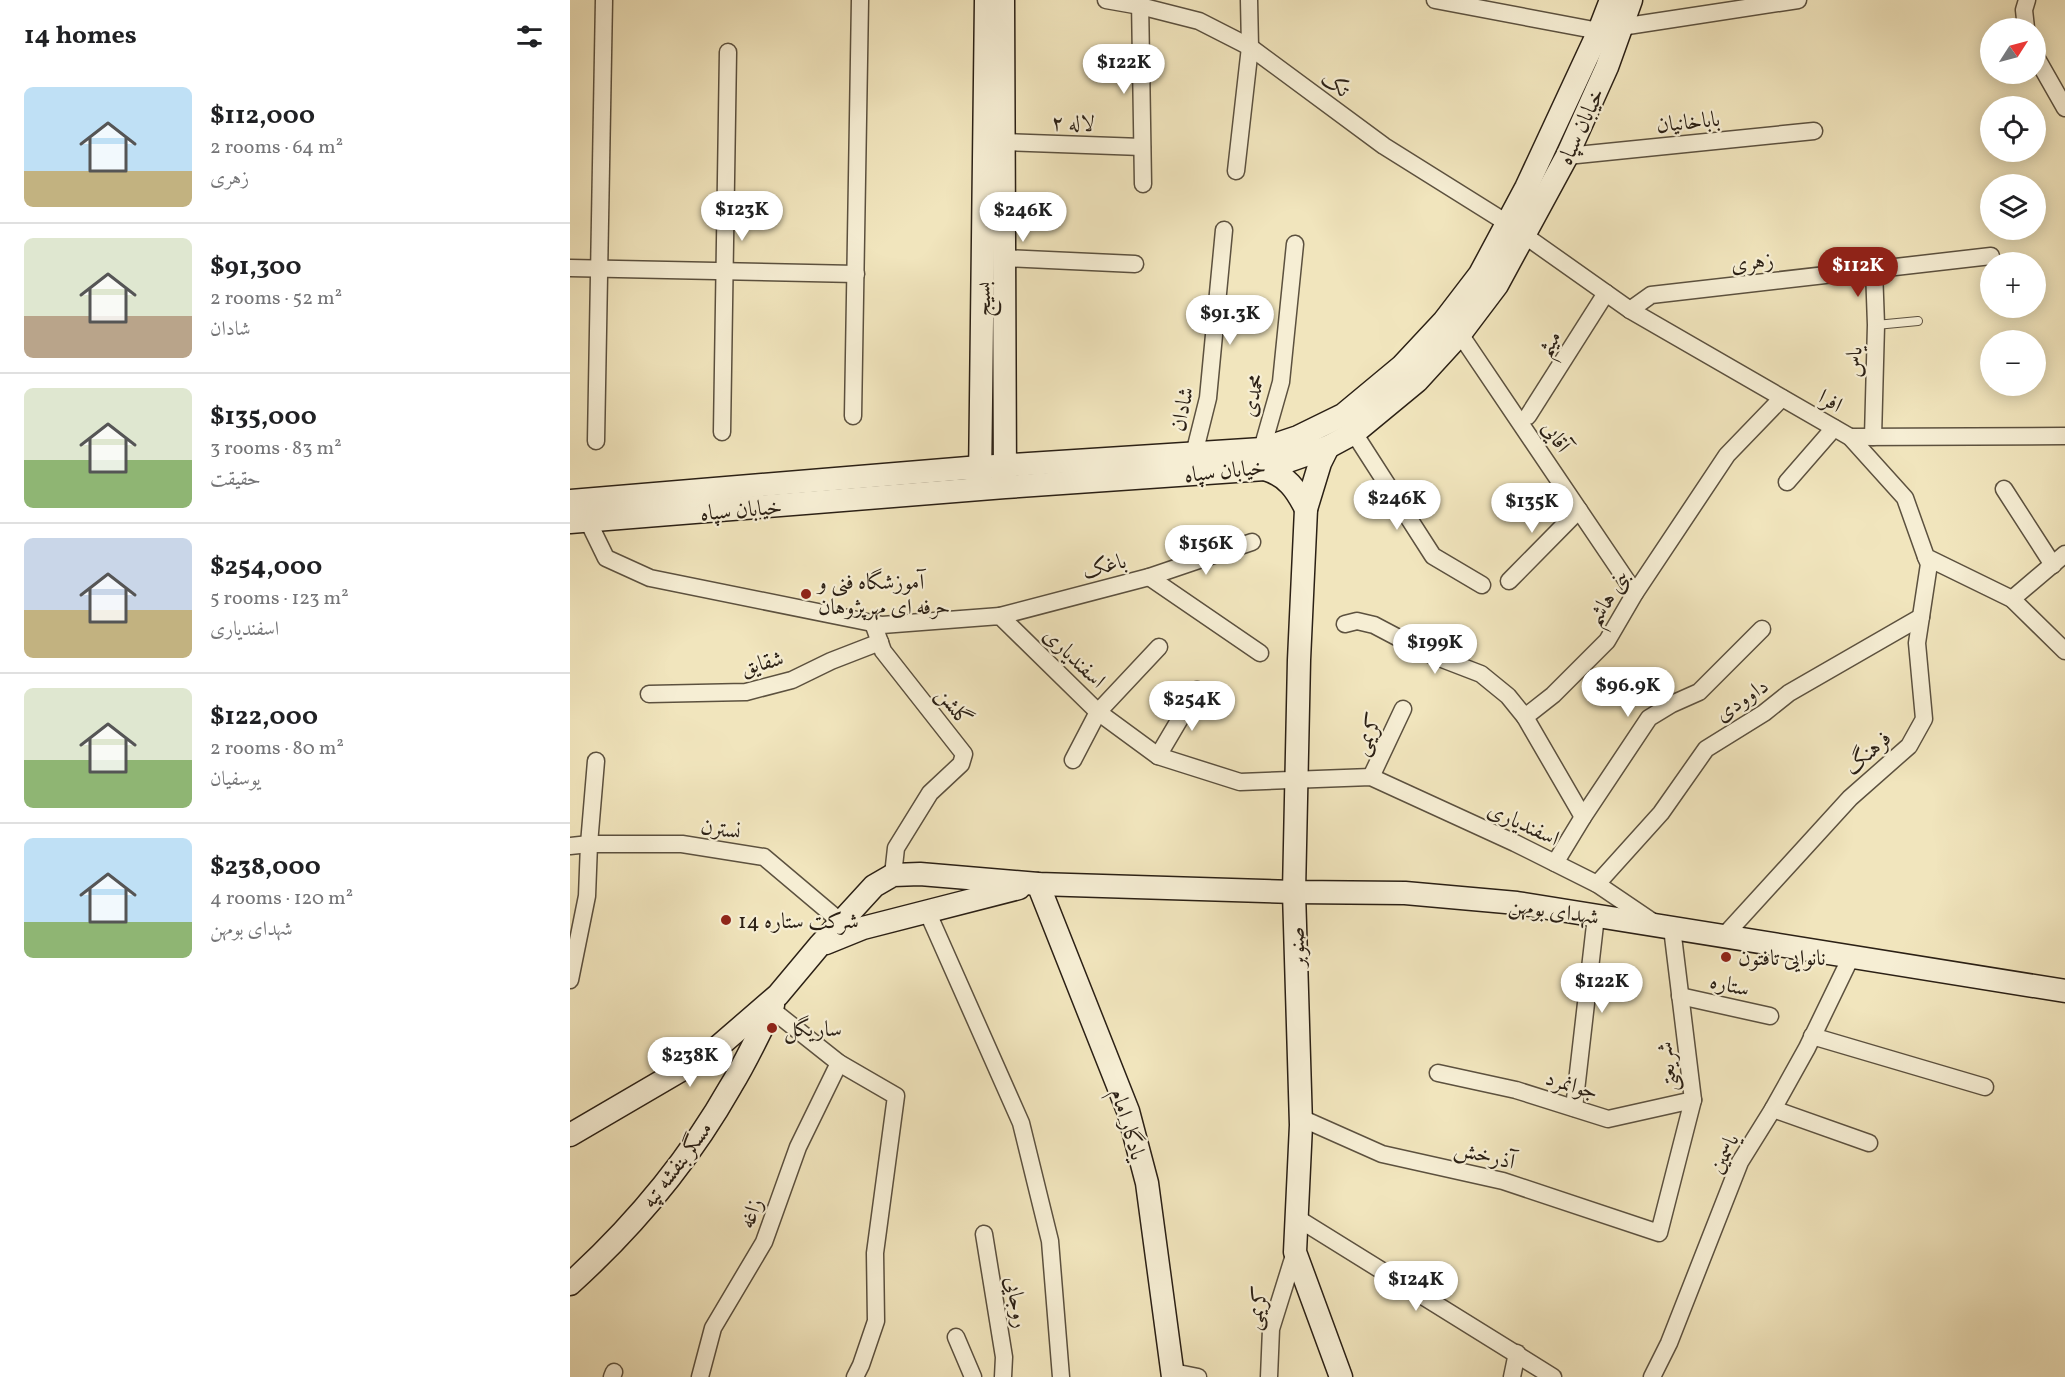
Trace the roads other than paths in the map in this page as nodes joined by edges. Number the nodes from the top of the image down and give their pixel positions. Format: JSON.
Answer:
{"nodes":[{"id":1,"x":604,"y":0,"type":"edge"},
{"id":2,"x":860,"y":0,"type":"edge"},
{"id":3,"x":986,"y":0,"type":"edge"},
{"id":4,"x":1003,"y":0,"type":"edge"},
{"id":5,"x":1106,"y":0,"type":"edge"},
{"id":6,"x":1250,"y":0,"type":"edge"},
{"id":7,"x":1435,"y":0,"type":"edge"},
{"id":8,"x":1611,"y":0,"type":"edge"},
{"id":9,"x":1631,"y":0,"type":"edge"},
{"id":10,"x":1798,"y":0,"type":"edge"},
{"id":11,"x":2027,"y":0,"type":"edge"},
{"id":12,"x":1140,"y":3,"type":"edge"},
{"id":13,"x":1497,"y":6,"type":"edge"},
{"id":14,"x":2025,"y":18,"type":"edge"},
{"id":15,"x":1621,"y":27,"type":"junction"},
{"id":16,"x":1599,"y":31,"type":"junction"},
{"id":17,"x":1250,"y":47,"type":"junction"},
{"id":18,"x":728,"y":52,"type":"dead end"},
{"id":19,"x":2046,"y":75,"type":"edge"},
{"id":20,"x":2065,"y":108,"type":"edge"},
{"id":21,"x":1814,"y":131,"type":"dead end"},
{"id":22,"x":1003,"y":142,"type":"junction"},
{"id":23,"x":1142,"y":147,"type":"junction"},
{"id":24,"x":1567,"y":156,"type":"junction"},
{"id":25,"x":1236,"y":171,"type":"dead end"},
{"id":26,"x":1143,"y":184,"type":"dead end"},
{"id":27,"x":1224,"y":230,"type":"dead end"},
{"id":28,"x":1515,"y":230,"type":"junction"},
{"id":29,"x":1295,"y":244,"type":"dead end"},
{"id":30,"x":1980,"y":257,"type":"edge"},
{"id":31,"x":1003,"y":258,"type":"junction"},
{"id":32,"x":1135,"y":264,"type":"dead end"},
{"id":33,"x":570,"y":268,"type":"edge"},
{"id":34,"x":599,"y":269,"type":"junction"},
{"id":35,"x":1874,"y":269,"type":"junction"},
{"id":36,"x":724,"y":271,"type":"junction"},
{"id":37,"x":856,"y":274,"type":"junction"},
{"id":38,"x":1606,"y":293,"type":"junction"},
{"id":39,"x":1630,"y":310,"type":"junction"},
{"id":40,"x":1918,"y":321,"type":"dead end"},
{"id":41,"x":1876,"y":325,"type":"junction"},
{"id":42,"x":1460,"y":334,"type":"junction"},
{"id":43,"x":1782,"y":398,"type":"junction"},
{"id":44,"x":853,"y":416,"type":"dead end"},
{"id":45,"x":1528,"y":416,"type":"dead end"},
{"id":46,"x":1834,"y":428,"type":"junction"},
{"id":47,"x":722,"y":432,"type":"dead end"},
{"id":48,"x":1354,"y":432,"type":"junction"},
{"id":49,"x":2065,"y":436,"type":"edge"},
{"id":50,"x":1850,"y":437,"type":"junction"},
{"id":51,"x":1872,"y":437,"type":"junction"},
{"id":52,"x":596,"y":441,"type":"dead end"},
{"id":53,"x":1328,"y":447,"type":"junction"},
{"id":54,"x":1194,"y":454,"type":"junction"},
{"id":55,"x":1264,"y":459,"type":"junction"},
{"id":56,"x":980,"y":467,"type":"junction"},
{"id":57,"x":1005,"y":476,"type":"junction"},
{"id":58,"x":1787,"y":482,"type":"dead end"},
{"id":59,"x":2004,"y":489,"type":"dead end"},
{"id":60,"x":980,"y":490,"type":"junction"},
{"id":61,"x":570,"y":501,"type":"edge"},
{"id":62,"x":1306,"y":509,"type":"junction"},
{"id":63,"x":1579,"y":510,"type":"junction"},
{"id":64,"x":579,"y":522,"type":"edge"},
{"id":65,"x":1252,"y":542,"type":"dead end"},
{"id":66,"x":1926,"y":557,"type":"junction"},
{"id":67,"x":2059,"y":559,"type":"edge"},
{"id":68,"x":1149,"y":576,"type":"junction"},
{"id":69,"x":1509,"y":582,"type":"dead end"},
{"id":70,"x":1482,"y":585,"type":"dead end"},
{"id":71,"x":1635,"y":593,"type":"junction"},
{"id":72,"x":2012,"y":599,"type":"junction"},
{"id":73,"x":1000,"y":615,"type":"junction"},
{"id":74,"x":1921,"y":617,"type":"junction"},
{"id":75,"x":873,"y":623,"type":"junction"},
{"id":76,"x":1344,"y":624,"type":"dead end"},
{"id":77,"x":1762,"y":629,"type":"dead end"},
{"id":78,"x":880,"y":642,"type":"junction"},
{"id":79,"x":1159,"y":647,"type":"dead end"},
{"id":80,"x":2065,"y":651,"type":"edge"},
{"id":81,"x":1260,"y":653,"type":"dead end"},
{"id":82,"x":1197,"y":690,"type":"dead end"},
{"id":83,"x":648,"y":694,"type":"dead end"},
{"id":84,"x":1403,"y":710,"type":"dead end"},
{"id":85,"x":1098,"y":712,"type":"junction"},
{"id":86,"x":1525,"y":717,"type":"junction"},
{"id":87,"x":1158,"y":756,"type":"junction"},
{"id":88,"x":1073,"y":760,"type":"dead end"},
{"id":89,"x":596,"y":761,"type":"dead end"},
{"id":90,"x":1371,"y":777,"type":"junction"},
{"id":91,"x":1297,"y":781,"type":"junction"},
{"id":92,"x":1583,"y":817,"type":"junction"},
{"id":93,"x":589,"y":844,"type":"junction"},
{"id":94,"x":570,"y":846,"type":"edge"},
{"id":95,"x":1555,"y":863,"type":"junction"},
{"id":96,"x":893,"y":875,"type":"junction"},
{"id":97,"x":1038,"y":884,"type":"junction"},
{"id":98,"x":1597,"y":884,"type":"junction"},
{"id":99,"x":1294,"y":892,"type":"junction"},
{"id":100,"x":927,"y":911,"type":"junction"},
{"id":101,"x":1596,"y":916,"type":"junction"},
{"id":102,"x":841,"y":922,"type":"junction"},
{"id":103,"x":1666,"y":927,"type":"junction"},
{"id":104,"x":1724,"y":936,"type":"junction"},
{"id":105,"x":819,"y":946,"type":"junction"},
{"id":106,"x":1851,"y":957,"type":"junction"},
{"id":107,"x":570,"y":980,"type":"edge"},
{"id":108,"x":2065,"y":991,"type":"edge"},
{"id":109,"x":1680,"y":996,"type":"junction"},
{"id":110,"x":774,"y":1002,"type":"junction"},
{"id":111,"x":1770,"y":1016,"type":"dead end"},
{"id":112,"x":1812,"y":1036,"type":"junction"},
{"id":113,"x":839,"y":1063,"type":"junction"},
{"id":114,"x":1438,"y":1073,"type":"dead end"},
{"id":115,"x":1985,"y":1087,"type":"dead end"},
{"id":116,"x":1693,"y":1100,"type":"junction"},
{"id":117,"x":1574,"y":1108,"type":"junction"},
{"id":118,"x":1773,"y":1109,"type":"junction"},
{"id":119,"x":1301,"y":1118,"type":"junction"},
{"id":120,"x":570,"y":1135,"type":"edge"},
{"id":121,"x":1869,"y":1143,"type":"dead end"},
{"id":122,"x":1297,"y":1218,"type":"junction"},
{"id":123,"x":1659,"y":1233,"type":"joint"},
{"id":124,"x":984,"y":1234,"type":"dead end"},
{"id":125,"x":1295,"y":1252,"type":"junction"},
{"id":126,"x":570,"y":1284,"type":"edge"},
{"id":127,"x":956,"y":1337,"type":"dead end"},
{"id":128,"x":1517,"y":1353,"type":"junction"},
{"id":129,"x":1173,"y":1375,"type":"edge"},
{"id":130,"x":700,"y":1377,"type":"edge"},
{"id":131,"x":855,"y":1377,"type":"edge"},
{"id":132,"x":973,"y":1377,"type":"edge"},
{"id":133,"x":1003,"y":1377,"type":"edge"},
{"id":134,"x":1061,"y":1377,"type":"edge"},
{"id":135,"x":1198,"y":1377,"type":"edge"},
{"id":136,"x":1269,"y":1377,"type":"edge"},
{"id":137,"x":1341,"y":1377,"type":"edge"},
{"id":138,"x":1512,"y":1377,"type":"edge"},
{"id":139,"x":1553,"y":1377,"type":"edge"},
{"id":140,"x":1652,"y":1377,"type":"edge"}],
"edges":[{"from":1,"to":34,"type":"street"},
{"from":2,"to":37,"type":"street"},
{"from":3,"to":56,"type":"street","name":"بسیج"},
{"from":4,"to":22,"type":"street","name":"بسیج"},
{"from":5,"to":12,"type":"street","name":"تک"},
{"from":6,"to":17,"type":"street"},
{"from":7,"to":13,"type":"street"},
{"from":8,"to":16,"type":"street","name":"خیابان سپاه"},
{"from":9,"to":15,"type":"street","name":"خیابان سپاه"},
{"from":10,"to":15,"type":"street"},
{"from":11,"to":14,"type":"street"},
{"from":12,"to":17,"type":"street","name":"تک"},
{"from":12,"to":23,"type":"street"},
{"from":13,"to":16,"type":"street"},
{"from":15,"to":24,"type":"street","name":"خیابان سپاه"},
{"from":16,"to":28,"type":"street","name":"خیابان سپاه"},
{"from":17,"to":25,"type":"street"},
{"from":17,"to":28,"type":"street","name":"تک"},
{"from":18,"to":36,"type":"street"},
{"from":19,"to":20,"type":"street"},
{"from":21,"to":24,"type":"street","name":"باباخانیان"},
{"from":22,"to":23,"type":"street","name":"لاله ۲"},
{"from":22,"to":31,"type":"street","name":"بسیج"},
{"from":23,"to":26,"type":"street"},
{"from":24,"to":28,"type":"street","name":"خیابان سپاه"},
{"from":27,"to":54,"type":"street","name":"شادان"},
{"from":28,"to":38,"type":"street","name":"افرا"},
{"from":28,"to":42,"type":"street","name":"خیابان سپاه"},
{"from":28,"to":55,"type":"street","name":"خیابان سپاه"},
{"from":29,"to":55,"type":"street","name":"محمدی"},
{"from":30,"to":35,"type":"street","name":"زهری"},
{"from":31,"to":32,"type":"street"},
{"from":31,"to":57,"type":"street","name":"بسیج"},
{"from":33,"to":34,"type":"street"},
{"from":34,"to":36,"type":"street"},
{"from":34,"to":52,"type":"street"},
{"from":35,"to":39,"type":"street","name":"زهری"},
{"from":35,"to":41,"type":"street","name":"یاس"},
{"from":36,"to":37,"type":"street"},
{"from":36,"to":47,"type":"street"},
{"from":37,"to":44,"type":"street"},
{"from":38,"to":39,"type":"street","name":"افرا"},
{"from":38,"to":45,"type":"street","name":"میثم"},
{"from":39,"to":43,"type":"street","name":"افرا"},
{"from":40,"to":41,"type":"lane"},
{"from":41,"to":51,"type":"street","name":"یاس"},
{"from":42,"to":48,"type":"street","name":"خیابان سپاه"},
{"from":42,"to":63,"type":"street","name":"آقایی"},
{"from":43,"to":46,"type":"street","name":"افرا"},
{"from":43,"to":71,"type":"street","name":"بنی هاشم"},
{"from":46,"to":50,"type":"street","name":"افرا"},
{"from":46,"to":58,"type":"street"},
{"from":48,"to":53,"type":"street","name":"خیابان سپاه"},
{"from":48,"to":70,"type":"street"},
{"from":49,"to":51,"type":"street"},
{"from":50,"to":51,"type":"street"},
{"from":50,"to":66,"type":"street","name":"افرا"},
{"from":53,"to":55,"type":"street","name":"خیابان سپاه"},
{"from":53,"to":62,"type":"street","name":"صنوبر"},
{"from":54,"to":55,"type":"street","name":"خیابان سپاه"},
{"from":54,"to":57,"type":"street","name":"خیابان سپاه"},
{"from":55,"to":57,"type":"street","name":"خیابان سپاه"},
{"from":55,"to":62,"type":"street"},
{"from":56,"to":57,"type":"street","name":"خیابان سپاه"},
{"from":56,"to":60,"type":"street","name":"بسیج"},
{"from":56,"to":61,"type":"street","name":"خیابان سپاه"},
{"from":57,"to":60,"type":"street","name":"خیابان سپاه"},
{"from":59,"to":67,"type":"street"},
{"from":60,"to":64,"type":"street","name":"خیابان سپاه"},
{"from":62,"to":91,"type":"street","name":"صنوبر"},
{"from":63,"to":69,"type":"street"},
{"from":63,"to":71,"type":"street","name":"آقایی"},
{"from":64,"to":75,"type":"street"},
{"from":65,"to":68,"type":"street","name":"باغک"},
{"from":66,"to":72,"type":"street"},
{"from":66,"to":74,"type":"street","name":"فرهنگ"},
{"from":67,"to":72,"type":"street"},
{"from":68,"to":73,"type":"street","name":"باغک"},
{"from":68,"to":81,"type":"street"},
{"from":71,"to":86,"type":"street","name":"بنی هاشم"},
{"from":72,"to":80,"type":"street"},
{"from":73,"to":75,"type":"street"},
{"from":73,"to":85,"type":"street","name":"اسفندیاری"},
{"from":74,"to":98,"type":"street","name":"داوودی"},
{"from":74,"to":104,"type":"street","name":"فرهنگ"},
{"from":75,"to":78,"type":"street","name":"گلشن"},
{"from":76,"to":86,"type":"street"},
{"from":77,"to":92,"type":"street"},
{"from":78,"to":83,"type":"street","name":"شقایق"},
{"from":78,"to":96,"type":"street","name":"گلشن"},
{"from":79,"to":85,"type":"street"},
{"from":82,"to":87,"type":"street"},
{"from":84,"to":90,"type":"street","name":"کریمی"},
{"from":85,"to":87,"type":"street","name":"اسفندیاری"},
{"from":85,"to":88,"type":"street"},
{"from":86,"to":92,"type":"street"},
{"from":87,"to":91,"type":"street","name":"اسفندیاری"},
{"from":89,"to":93,"type":"street"},
{"from":90,"to":91,"type":"street","name":"اسفندیاری"},
{"from":90,"to":95,"type":"street","name":"اسفندیاری"},
{"from":91,"to":99,"type":"street","name":"صنوبر"},
{"from":92,"to":95,"type":"street"},
{"from":93,"to":94,"type":"street","name":"نسترن"},
{"from":93,"to":102,"type":"street","name":"نسترن"},
{"from":93,"to":107,"type":"street"},
{"from":95,"to":98,"type":"street","name":"اسفندیاری"},
{"from":96,"to":97,"type":"street"},
{"from":96,"to":102,"type":"street"},
{"from":97,"to":99,"type":"street","name":"شهدای بومهن"},
{"from":97,"to":100,"type":"street"},
{"from":97,"to":129,"type":"street","name":"یادگار امام"},
{"from":98,"to":103,"type":"street","name":"اسفندیاری"},
{"from":99,"to":101,"type":"street","name":"شهدای بومهن"},
{"from":99,"to":119,"type":"street","name":"صنوبر"},
{"from":100,"to":105,"type":"street"},
{"from":100,"to":134,"type":"street"},
{"from":101,"to":103,"type":"street","name":"شهدای بومهن"},
{"from":101,"to":117,"type":"street"},
{"from":102,"to":105,"type":"street"},
{"from":103,"to":104,"type":"street","name":"شهدای بومهن"},
{"from":103,"to":109,"type":"street","name":"شریعتی"},
{"from":104,"to":106,"type":"street","name":"شهدای بومهن"},
{"from":105,"to":110,"type":"street"},
{"from":106,"to":108,"type":"street","name":"شهدای بومهن"},
{"from":106,"to":112,"type":"street","name":"یاسمین"},
{"from":109,"to":111,"type":"street","name":"ستاره"},
{"from":109,"to":116,"type":"street","name":"شریعتی"},
{"from":110,"to":113,"type":"street"},
{"from":110,"to":120,"type":"street"},
{"from":110,"to":126,"type":"street","name":"مسگر بنفشه تپه"},
{"from":112,"to":115,"type":"street"},
{"from":112,"to":118,"type":"street","name":"یاسمین"},
{"from":113,"to":130,"type":"street","name":"زاغه"},
{"from":113,"to":131,"type":"street"},
{"from":114,"to":117,"type":"street","name":"جوانمرد"},
{"from":116,"to":117,"type":"street","name":"جوانمرد"},
{"from":116,"to":123,"type":"street","name":"شریعتی"},
{"from":118,"to":121,"type":"street"},
{"from":118,"to":140,"type":"street","name":"یاسمین"},
{"from":119,"to":122,"type":"street","name":"صنوبر"},
{"from":119,"to":123,"type":"street","name":"آذرخش"},
{"from":122,"to":125,"type":"street","name":"صنوبر"},
{"from":122,"to":128,"type":"street"},
{"from":124,"to":133,"type":"street","name":"روجایی"},
{"from":125,"to":136,"type":"street","name":"کریمی"},
{"from":125,"to":137,"type":"street","name":"صنوبر"},
{"from":127,"to":132,"type":"street"},
{"from":128,"to":138,"type":"street"},
{"from":128,"to":139,"type":"street"},
{"from":129,"to":135,"type":"street"}]}
